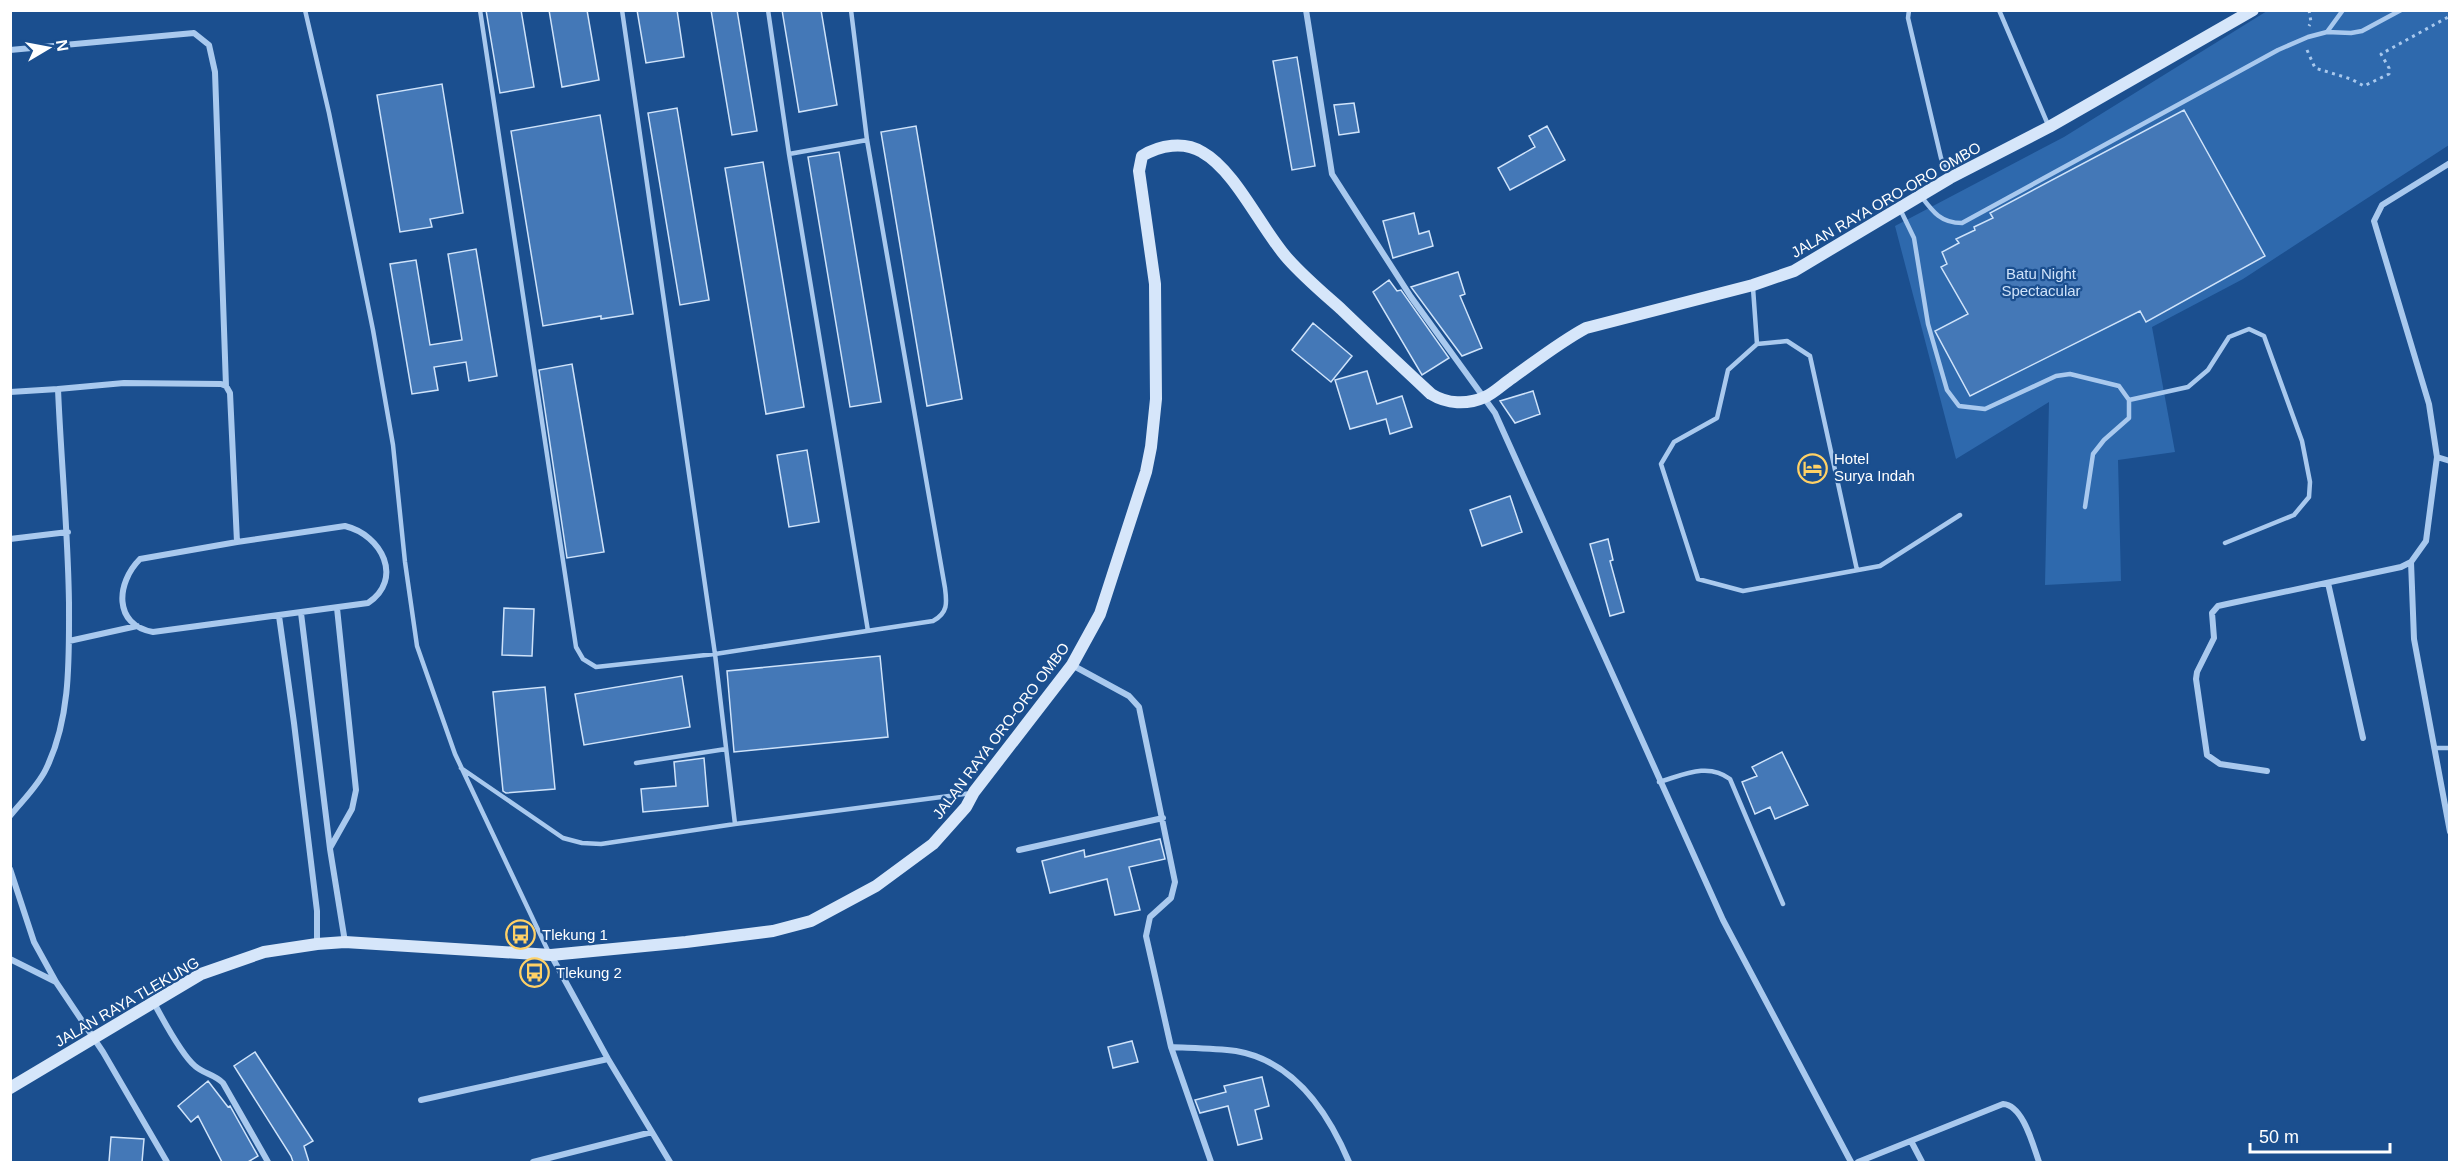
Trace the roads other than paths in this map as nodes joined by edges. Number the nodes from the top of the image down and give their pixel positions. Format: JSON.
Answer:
{"nodes":[{"id":1,"x":305,"y":10,"type":"edge"},
{"id":2,"x":480,"y":10,"type":"edge"},
{"id":3,"x":622,"y":10,"type":"edge"},
{"id":4,"x":768,"y":10,"type":"edge"},
{"id":5,"x":850,"y":10,"type":"edge"},
{"id":6,"x":1306,"y":10,"type":"edge"},
{"id":7,"x":1909,"y":10,"type":"edge"},
{"id":8,"x":1999,"y":10,"type":"edge"},
{"id":9,"x":2253,"y":10,"type":"edge"},
{"id":10,"x":2343,"y":10,"type":"edge"},
{"id":11,"x":2401,"y":10,"type":"edge"},
{"id":12,"x":2327,"y":32,"type":"junction"},
{"id":13,"x":10,"y":50,"type":"edge"},
{"id":14,"x":2049,"y":127,"type":"junction"},
{"id":15,"x":867,"y":140,"type":"junction"},
{"id":16,"x":789,"y":154,"type":"junction"},
{"id":17,"x":2450,"y":163,"type":"edge"},
{"id":18,"x":1950,"y":178,"type":"junction"},
{"id":19,"x":1921,"y":196,"type":"junction"},
{"id":20,"x":1899,"y":209,"type":"junction"},
{"id":21,"x":1753,"y":285,"type":"junction"},
{"id":22,"x":1756,"y":344,"type":"junction"},
{"id":23,"x":226,"y":386,"type":"junction"},
{"id":24,"x":58,"y":389,"type":"junction"},
{"id":25,"x":10,"y":392,"type":"edge"},
{"id":26,"x":1485,"y":397,"type":"junction"},
{"id":27,"x":2129,"y":400,"type":"junction"},
{"id":28,"x":2437,"y":457,"type":"junction"},
{"id":29,"x":2450,"y":461,"type":"edge"},
{"id":30,"x":2085,"y":507,"type":"dead end"},
{"id":31,"x":1960,"y":515,"type":"dead end"},
{"id":32,"x":68,"y":532,"type":"junction"},
{"id":33,"x":10,"y":539,"type":"edge"},
{"id":34,"x":237,"y":542,"type":"junction"},
{"id":35,"x":2225,"y":543,"type":"dead end"},
{"id":36,"x":2411,"y":562,"type":"junction"},
{"id":37,"x":1857,"y":570,"type":"junction"},
{"id":38,"x":2328,"y":583,"type":"junction"},
{"id":39,"x":337,"y":608,"type":"junction"},
{"id":40,"x":301,"y":613,"type":"junction"},
{"id":41,"x":279,"y":616,"type":"junction"},
{"id":42,"x":137,"y":626,"type":"junction"},
{"id":43,"x":868,"y":631,"type":"junction"},
{"id":44,"x":69,"y":641,"type":"junction"},
{"id":45,"x":715,"y":654,"type":"junction"},
{"id":46,"x":1072,"y":665,"type":"junction"},
{"id":47,"x":2363,"y":738,"type":"dead end"},
{"id":48,"x":2434,"y":747,"type":"junction"},
{"id":49,"x":2450,"y":748,"type":"edge"},
{"id":50,"x":726,"y":749,"type":"junction"},
{"id":51,"x":636,"y":763,"type":"dead end"},
{"id":52,"x":461,"y":768,"type":"junction"},
{"id":53,"x":2267,"y":771,"type":"dead end"},
{"id":54,"x":1659,"y":782,"type":"junction"},
{"id":55,"x":974,"y":792,"type":"junction"},
{"id":56,"x":10,"y":816,"type":"edge"},
{"id":57,"x":1163,"y":818,"type":"junction"},
{"id":58,"x":735,"y":824,"type":"junction"},
{"id":59,"x":2450,"y":831,"type":"edge"},
{"id":60,"x":330,"y":849,"type":"junction"},
{"id":61,"x":1019,"y":850,"type":"dead end"},
{"id":62,"x":10,"y":869,"type":"edge"},
{"id":63,"x":1783,"y":904,"type":"dead end"},
{"id":64,"x":345,"y":942,"type":"junction"},
{"id":65,"x":317,"y":944,"type":"junction"},
{"id":66,"x":550,"y":955,"type":"junction"},
{"id":67,"x":10,"y":959,"type":"edge"},
{"id":68,"x":56,"y":982,"type":"junction"},
{"id":69,"x":154,"y":1002,"type":"junction"},
{"id":70,"x":94,"y":1037,"type":"junction"},
{"id":71,"x":1171,"y":1047,"type":"junction"},
{"id":72,"x":608,"y":1059,"type":"junction"},
{"id":73,"x":10,"y":1089,"type":"edge"},
{"id":74,"x":421,"y":1100,"type":"dead end"},
{"id":75,"x":652,"y":1132,"type":"junction"},
{"id":76,"x":1911,"y":1140,"type":"junction"},
{"id":77,"x":167,"y":1162,"type":"edge"},
{"id":78,"x":268,"y":1162,"type":"edge"},
{"id":79,"x":533,"y":1162,"type":"edge"},
{"id":80,"x":670,"y":1162,"type":"edge"},
{"id":81,"x":1210,"y":1162,"type":"edge"},
{"id":82,"x":1349,"y":1162,"type":"edge"},
{"id":83,"x":1851,"y":1162,"type":"edge"},
{"id":84,"x":1858,"y":1162,"type":"edge"},
{"id":85,"x":1922,"y":1162,"type":"edge"},
{"id":86,"x":2039,"y":1162,"type":"edge"}],
"edges":[{"from":1,"to":52,"type":"lane"},
{"from":2,"to":45,"type":"lane"},
{"from":3,"to":45,"type":"lane"},
{"from":4,"to":16,"type":"lane"},
{"from":5,"to":15,"type":"lane"},
{"from":6,"to":26,"type":"street"},
{"from":7,"to":18,"type":"lane"},
{"from":8,"to":14,"type":"lane"},
{"from":9,"to":14,"type":"main road","name":"JALAN RAYA ORO-ORO OMBO"},
{"from":10,"to":12,"type":"lane"},
{"from":11,"to":12,"type":"lane"},
{"from":12,"to":19,"type":"lane"},
{"from":13,"to":23,"type":"street"},
{"from":14,"to":18,"type":"main road","name":"JALAN RAYA ORO-ORO OMBO"},
{"from":15,"to":16,"type":"lane"},
{"from":15,"to":43,"type":"lane"},
{"from":16,"to":43,"type":"lane"},
{"from":17,"to":28,"type":"street"},
{"from":18,"to":19,"type":"main road","name":"JALAN RAYA ORO-ORO OMBO"},
{"from":19,"to":20,"type":"main road","name":"JALAN RAYA ORO-ORO OMBO"},
{"from":20,"to":21,"type":"main road","name":"JALAN RAYA ORO-ORO OMBO"},
{"from":20,"to":27,"type":"lane"},
{"from":21,"to":22,"type":"lane"},
{"from":21,"to":26,"type":"main road","name":"JALAN RAYA ORO-ORO OMBO"},
{"from":22,"to":37,"type":"lane"},
{"from":22,"to":37,"type":"lane"},
{"from":23,"to":24,"type":"street"},
{"from":23,"to":34,"type":"street"},
{"from":24,"to":25,"type":"street"},
{"from":24,"to":32,"type":"street"},
{"from":26,"to":46,"type":"main road","name":"JALAN RAYA ORO-ORO OMBO"},
{"from":26,"to":54,"type":"street"},
{"from":27,"to":30,"type":"lane"},
{"from":27,"to":35,"type":"lane"},
{"from":28,"to":29,"type":"street"},
{"from":28,"to":36,"type":"street"},
{"from":31,"to":37,"type":"lane"},
{"from":32,"to":33,"type":"street"},
{"from":32,"to":44,"type":"street"},
{"from":34,"to":39,"type":"street"},
{"from":34,"to":42,"type":"street"},
{"from":36,"to":38,"type":"street"},
{"from":36,"to":48,"type":"street"},
{"from":38,"to":47,"type":"street"},
{"from":38,"to":53,"type":"street"},
{"from":39,"to":40,"type":"street"},
{"from":39,"to":60,"type":"street"},
{"from":40,"to":41,"type":"street"},
{"from":40,"to":60,"type":"street"},
{"from":41,"to":42,"type":"street"},
{"from":41,"to":65,"type":"street"},
{"from":42,"to":44,"type":"street"},
{"from":43,"to":45,"type":"lane"},
{"from":44,"to":56,"type":"street"},
{"from":45,"to":50,"type":"lane"},
{"from":46,"to":55,"type":"main road","name":"JALAN RAYA ORO-ORO OMBO"},
{"from":46,"to":57,"type":"street"},
{"from":48,"to":49,"type":"lane"},
{"from":48,"to":59,"type":"street"},
{"from":50,"to":51,"type":"lane"},
{"from":50,"to":58,"type":"lane"},
{"from":52,"to":58,"type":"lane"},
{"from":52,"to":66,"type":"lane"},
{"from":54,"to":63,"type":"lane"},
{"from":54,"to":83,"type":"street"},
{"from":55,"to":58,"type":"lane"},
{"from":55,"to":66,"type":"main road","name":"JALAN RAYA ORO-ORO OMBO"},
{"from":57,"to":61,"type":"street"},
{"from":57,"to":71,"type":"street"},
{"from":60,"to":64,"type":"street"},
{"from":62,"to":68,"type":"street"},
{"from":64,"to":65,"type":"main road","name":"JALAN RAYA TLEKUNG"},
{"from":64,"to":66,"type":"main road","name":"JALAN RAYA TLEKUNG"},
{"from":65,"to":69,"type":"main road","name":"JALAN RAYA TLEKUNG"},
{"from":66,"to":72,"type":"street"},
{"from":67,"to":68,"type":"street"},
{"from":68,"to":70,"type":"street"},
{"from":69,"to":70,"type":"main road","name":"JALAN RAYA TLEKUNG"},
{"from":69,"to":78,"type":"street"},
{"from":70,"to":73,"type":"main road","name":"JALAN RAYA TLEKUNG"},
{"from":70,"to":77,"type":"street"},
{"from":71,"to":81,"type":"street"},
{"from":71,"to":82,"type":"street"},
{"from":72,"to":74,"type":"street"},
{"from":72,"to":75,"type":"street"},
{"from":75,"to":79,"type":"street"},
{"from":75,"to":80,"type":"street"},
{"from":76,"to":84,"type":"street"},
{"from":76,"to":85,"type":"street"},
{"from":76,"to":86,"type":"street"}]}
